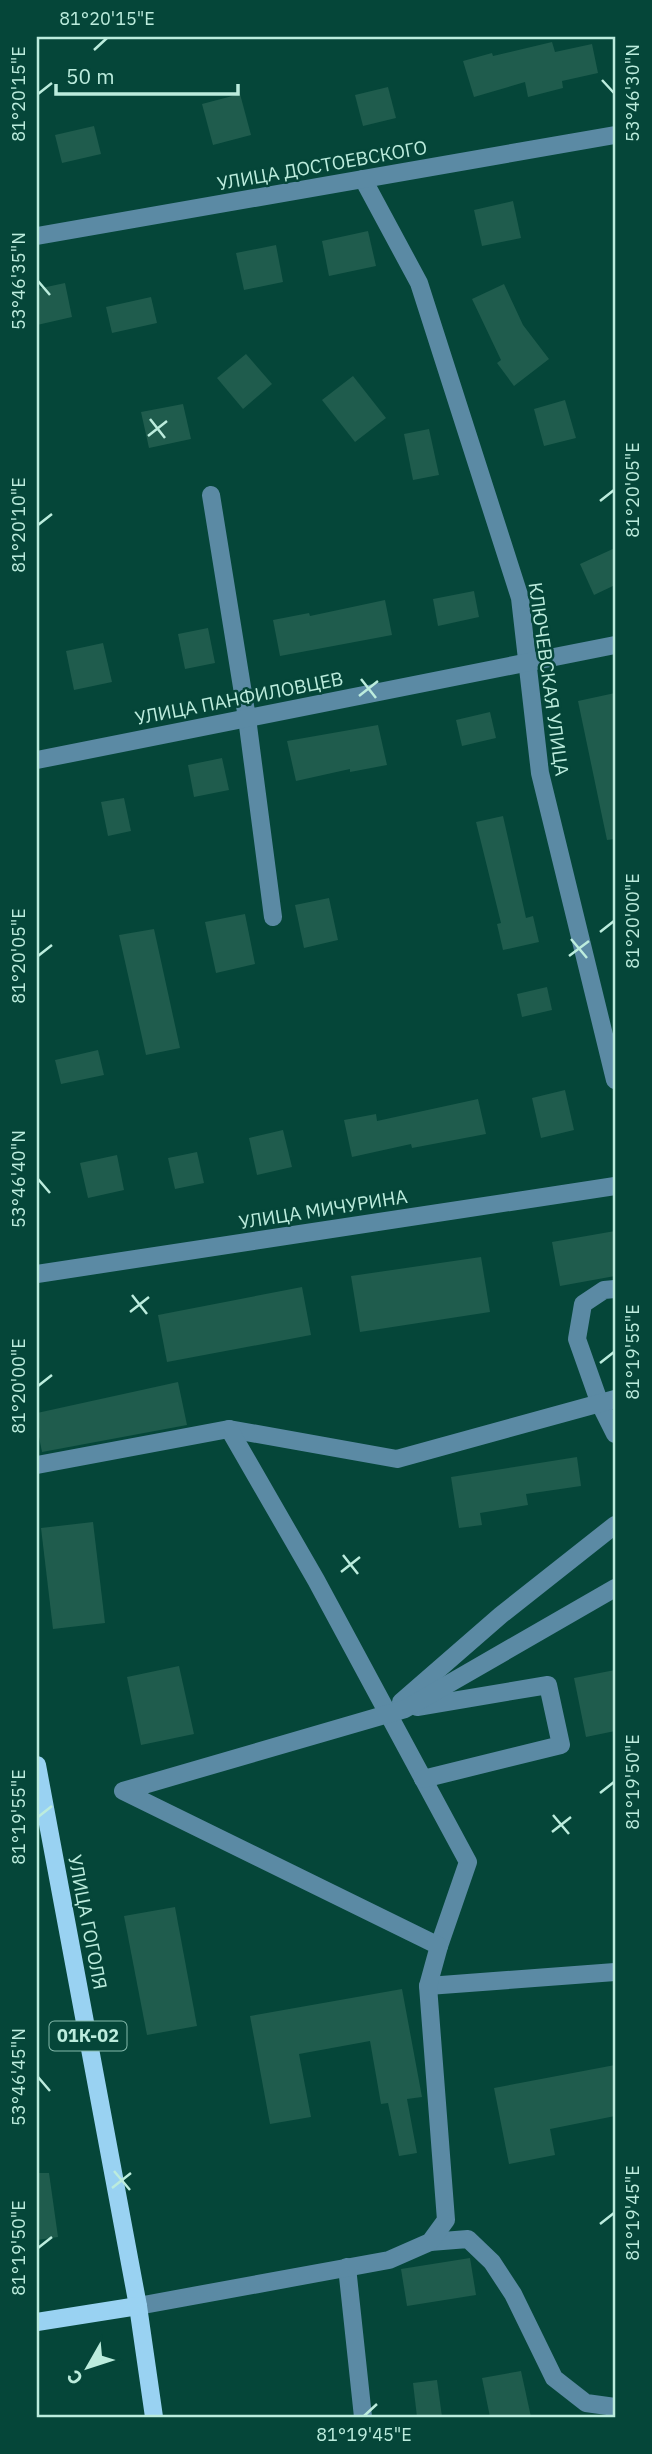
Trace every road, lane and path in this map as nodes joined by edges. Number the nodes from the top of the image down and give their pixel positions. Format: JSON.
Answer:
{"nodes":[{"id":1,"x":615,"y":135,"type":"edge"},
{"id":2,"x":363,"y":179,"type":"junction"},
{"id":3,"x":37,"y":236,"type":"edge"},
{"id":4,"x":211,"y":495,"type":"dead end"},
{"id":5,"x":615,"y":645,"type":"edge"},
{"id":6,"x":527,"y":662,"type":"junction"},
{"id":7,"x":247,"y":718,"type":"junction"},
{"id":8,"x":37,"y":760,"type":"edge"},
{"id":9,"x":273,"y":917,"type":"dead end"},
{"id":10,"x":615,"y":1080,"type":"edge"},
{"id":11,"x":615,"y":1186,"type":"edge"},
{"id":12,"x":37,"y":1274,"type":"edge"},
{"id":13,"x":615,"y":1289,"type":"edge"},
{"id":14,"x":608,"y":1402,"type":"edge"},
{"id":15,"x":229,"y":1429,"type":"junction"},
{"id":16,"x":615,"y":1434,"type":"edge"},
{"id":17,"x":37,"y":1465,"type":"edge"},
{"id":18,"x":615,"y":1525,"type":"edge"},
{"id":19,"x":615,"y":1588,"type":"edge"},
{"id":20,"x":397,"y":1711,"type":"junction"},
{"id":21,"x":38,"y":1774,"type":"edge"},
{"id":22,"x":423,"y":1779,"type":"junction"},
{"id":23,"x":439,"y":1947,"type":"junction"},
{"id":24,"x":615,"y":1972,"type":"edge"},
{"id":25,"x":428,"y":1986,"type":"junction"},
{"id":26,"x":430,"y":2242,"type":"junction"},
{"id":27,"x":347,"y":2267,"type":"junction"},
{"id":28,"x":138,"y":2306,"type":"junction"},
{"id":29,"x":37,"y":2322,"type":"edge"},
{"id":30,"x":615,"y":2407,"type":"edge"},
{"id":31,"x":153,"y":2417,"type":"edge"},
{"id":32,"x":362,"y":2417,"type":"edge"}],
"edges":[{"from":1,"to":2,"type":"street","name":"УЛИЦА ДОСТОЕВСКОГО"},
{"from":2,"to":3,"type":"street","name":"УЛИЦА ДОСТОЕВСКОГО"},
{"from":2,"to":6,"type":"street","name":"КЛЮЧЕВСКАЯ УЛИЦА"},
{"from":4,"to":7,"type":"street"},
{"from":5,"to":6,"type":"street","name":"УЛИЦА ПАНФИЛОВЦЕВ"},
{"from":6,"to":7,"type":"street","name":"УЛИЦА ПАНФИЛОВЦЕВ"},
{"from":6,"to":10,"type":"street","name":"КЛЮЧЕВСКАЯ УЛИЦА"},
{"from":7,"to":8,"type":"street","name":"УЛИЦА ПАНФИЛОВЦЕВ"},
{"from":7,"to":9,"type":"street"},
{"from":11,"to":12,"type":"street","name":"УЛИЦА МИЧУРИНА"},
{"from":13,"to":14,"type":"street"},
{"from":14,"to":15,"type":"street"},
{"from":14,"to":16,"type":"street"},
{"from":15,"to":17,"type":"street"},
{"from":15,"to":20,"type":"street"},
{"from":18,"to":20,"type":"street"},
{"from":19,"to":20,"type":"street"},
{"from":20,"to":22,"type":"street"},
{"from":20,"to":22,"type":"street"},
{"from":20,"to":23,"type":"street"},
{"from":21,"to":28,"type":"main road","name":"УЛИЦА ГОГОЛЯ","number":"01К-02"},
{"from":22,"to":23,"type":"street"},
{"from":23,"to":25,"type":"street"},
{"from":24,"to":25,"type":"street"},
{"from":25,"to":26,"type":"street"},
{"from":26,"to":27,"type":"street"},
{"from":26,"to":30,"type":"street"},
{"from":27,"to":28,"type":"street"},
{"from":27,"to":32,"type":"street"},
{"from":28,"to":29,"type":"main road"},
{"from":28,"to":31,"type":"main road","name":"УЛИЦА ГОГОЛЯ"}]}
